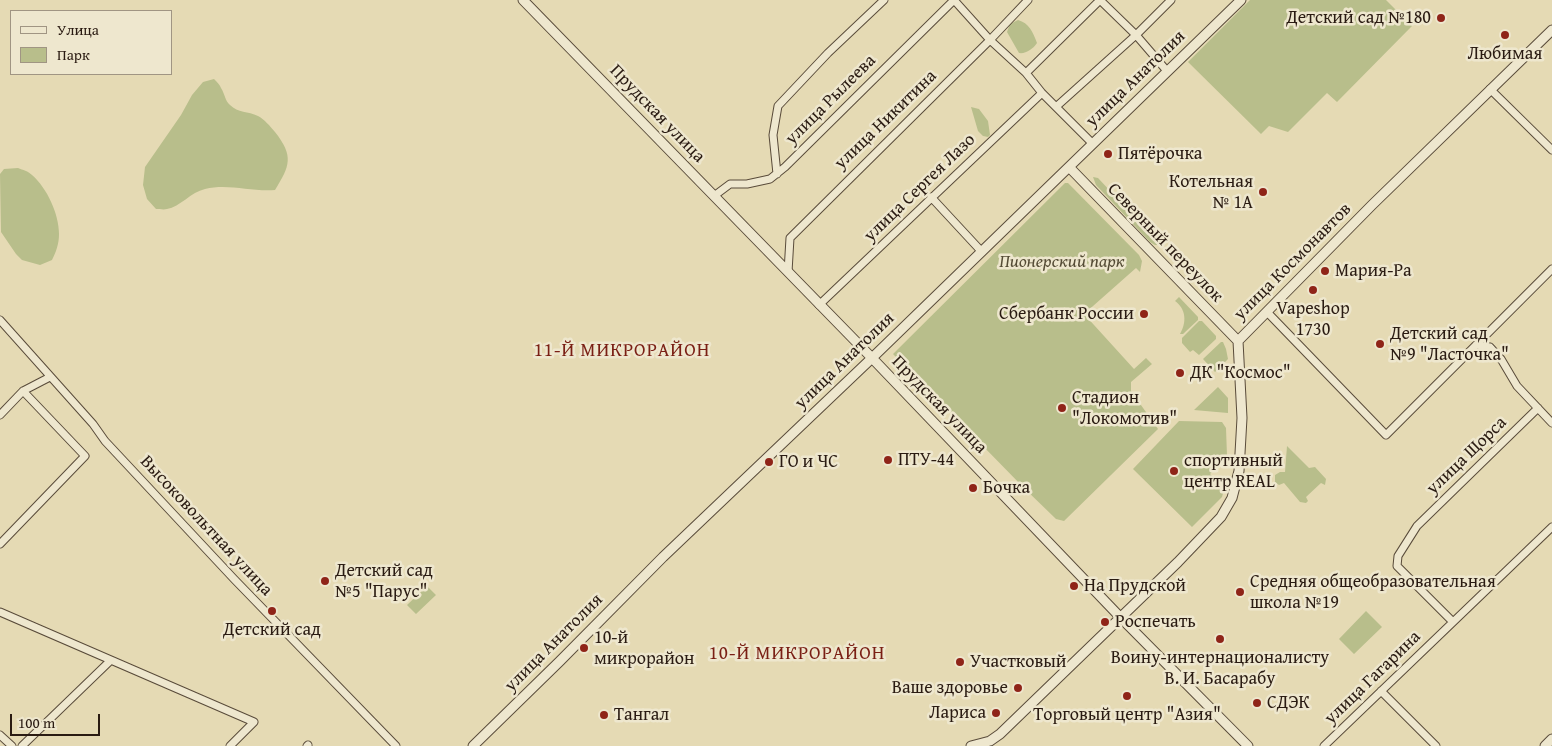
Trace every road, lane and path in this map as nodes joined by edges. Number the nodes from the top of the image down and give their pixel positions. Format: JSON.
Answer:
{"nodes":[{"id":1,"x":523,"y":0,"type":"edge"},
{"id":2,"x":884,"y":0,"type":"edge"},
{"id":3,"x":954,"y":0,"type":"edge"},
{"id":4,"x":1028,"y":0,"type":"edge"},
{"id":5,"x":1100,"y":0,"type":"edge"},
{"id":6,"x":1171,"y":0,"type":"edge"},
{"id":7,"x":1241,"y":0,"type":"edge"},
{"id":8,"x":1552,"y":30,"type":"edge"},
{"id":9,"x":1136,"y":35,"type":"junction"},
{"id":10,"x":990,"y":40,"type":"junction"},
{"id":11,"x":1167,"y":71,"type":"junction"},
{"id":12,"x":1026,"y":73,"type":"junction"},
{"id":13,"x":1490,"y":89,"type":"junction"},
{"id":14,"x":1042,"y":93,"type":"junction"},
{"id":15,"x":1057,"y":106,"type":"junction"},
{"id":16,"x":1093,"y":144,"type":"junction"},
{"id":17,"x":1552,"y":150,"type":"edge"},
{"id":18,"x":1069,"y":167,"type":"junction"},
{"id":19,"x":777,"y":174,"type":"junction"},
{"id":20,"x":714,"y":196,"type":"junction"},
{"id":21,"x":931,"y":197,"type":"junction"},
{"id":22,"x":982,"y":252,"type":"junction"},
{"id":23,"x":1552,"y":269,"type":"edge"},
{"id":24,"x":788,"y":272,"type":"junction"},
{"id":25,"x":819,"y":305,"type":"junction"},
{"id":26,"x":1267,"y":312,"type":"junction"},
{"id":27,"x":0,"y":320,"type":"edge"},
{"id":28,"x":1238,"y":341,"type":"junction"},
{"id":29,"x":1476,"y":345,"type":"junction"},
{"id":30,"x":872,"y":358,"type":"junction"},
{"id":31,"x":50,"y":376,"type":"junction"},
{"id":32,"x":23,"y":391,"type":"junction"},
{"id":33,"x":1538,"y":408,"type":"junction"},
{"id":34,"x":0,"y":414,"type":"edge"},
{"id":35,"x":1552,"y":423,"type":"edge"},
{"id":36,"x":1552,"y":527,"type":"edge"},
{"id":37,"x":0,"y":544,"type":"edge"},
{"id":38,"x":0,"y":612,"type":"edge"},
{"id":39,"x":1121,"y":618,"type":"junction"},
{"id":40,"x":1453,"y":622,"type":"junction"},
{"id":41,"x":110,"y":661,"type":"junction"},
{"id":42,"x":1380,"y":691,"type":"junction"},
{"id":43,"x":0,"y":735,"type":"edge"},
{"id":44,"x":1552,"y":739,"type":"edge"},
{"id":45,"x":12,"y":746,"type":"edge"},
{"id":46,"x":22,"y":746,"type":"edge"},
{"id":47,"x":230,"y":746,"type":"edge"},
{"id":48,"x":396,"y":746,"type":"edge"},
{"id":49,"x":473,"y":746,"type":"edge"},
{"id":50,"x":971,"y":746,"type":"edge"},
{"id":51,"x":1248,"y":746,"type":"edge"},
{"id":52,"x":1324,"y":746,"type":"edge"},
{"id":53,"x":1436,"y":746,"type":"edge"},
{"id":54,"x":1545,"y":746,"type":"edge"}],
"edges":[{"from":1,"to":20,"type":"street","name":"Прудская улица"},
{"from":2,"to":19,"type":"street"},
{"from":3,"to":10,"type":"street"},
{"from":3,"to":19,"type":"street","name":"улица Рылеева"},
{"from":4,"to":10,"type":"street","name":"улица Никитина"},
{"from":5,"to":9,"type":"street"},
{"from":5,"to":12,"type":"street"},
{"from":6,"to":9,"type":"street"},
{"from":7,"to":11,"type":"street","name":"улица Анатолия"},
{"from":8,"to":13,"type":"street","name":"улица Космонавтов"},
{"from":9,"to":11,"type":"street"},
{"from":9,"to":15,"type":"street"},
{"from":10,"to":12,"type":"street"},
{"from":10,"to":24,"type":"street","name":"улица Никитина"},
{"from":11,"to":16,"type":"street","name":"улица Анатолия"},
{"from":12,"to":14,"type":"street"},
{"from":13,"to":17,"type":"street"},
{"from":13,"to":26,"type":"street","name":"улица Космонавтов"},
{"from":14,"to":15,"type":"street"},
{"from":14,"to":21,"type":"street","name":"улица Сергея Лазо"},
{"from":15,"to":16,"type":"street"},
{"from":16,"to":18,"type":"street","name":"улица Анатолия"},
{"from":18,"to":22,"type":"street","name":"улица Анатолия"},
{"from":18,"to":28,"type":"street","name":"Северный переулок"},
{"from":19,"to":20,"type":"street","name":"улица Рылеева"},
{"from":20,"to":24,"type":"street","name":"Прудская улица"},
{"from":21,"to":22,"type":"street"},
{"from":21,"to":25,"type":"street","name":"улица Сергея Лазо"},
{"from":22,"to":30,"type":"street","name":"улица Анатолия"},
{"from":23,"to":29,"type":"street"},
{"from":24,"to":25,"type":"street","name":"Прудская улица"},
{"from":25,"to":30,"type":"street","name":"Прудская улица"},
{"from":26,"to":28,"type":"street","name":"улица Космонавтов"},
{"from":26,"to":29,"type":"street"},
{"from":27,"to":31,"type":"street","name":"Высоковольтная улица"},
{"from":28,"to":39,"type":"street","name":"улица Космонавтов"},
{"from":29,"to":33,"type":"street"},
{"from":30,"to":39,"type":"street","name":"Прудская улица"},
{"from":30,"to":49,"type":"street","name":"улица Анатолия"},
{"from":31,"to":32,"type":"street"},
{"from":31,"to":48,"type":"street","name":"Высоковольтная улица"},
{"from":32,"to":34,"type":"street"},
{"from":32,"to":37,"type":"street"},
{"from":33,"to":35,"type":"street"},
{"from":33,"to":40,"type":"street","name":"улица Щорса"},
{"from":36,"to":40,"type":"street","name":"улица Гагарина"},
{"from":38,"to":41,"type":"street"},
{"from":39,"to":50,"type":"street","name":"улица Космонавтов"},
{"from":39,"to":51,"type":"street","name":"Прудская улица"},
{"from":40,"to":42,"type":"street","name":"улица Гагарина"},
{"from":41,"to":46,"type":"street"},
{"from":41,"to":47,"type":"street"},
{"from":42,"to":52,"type":"street","name":"улица Гагарина"},
{"from":42,"to":53,"type":"street"},
{"from":43,"to":45,"type":"street"},
{"from":44,"to":54,"type":"street"}]}
